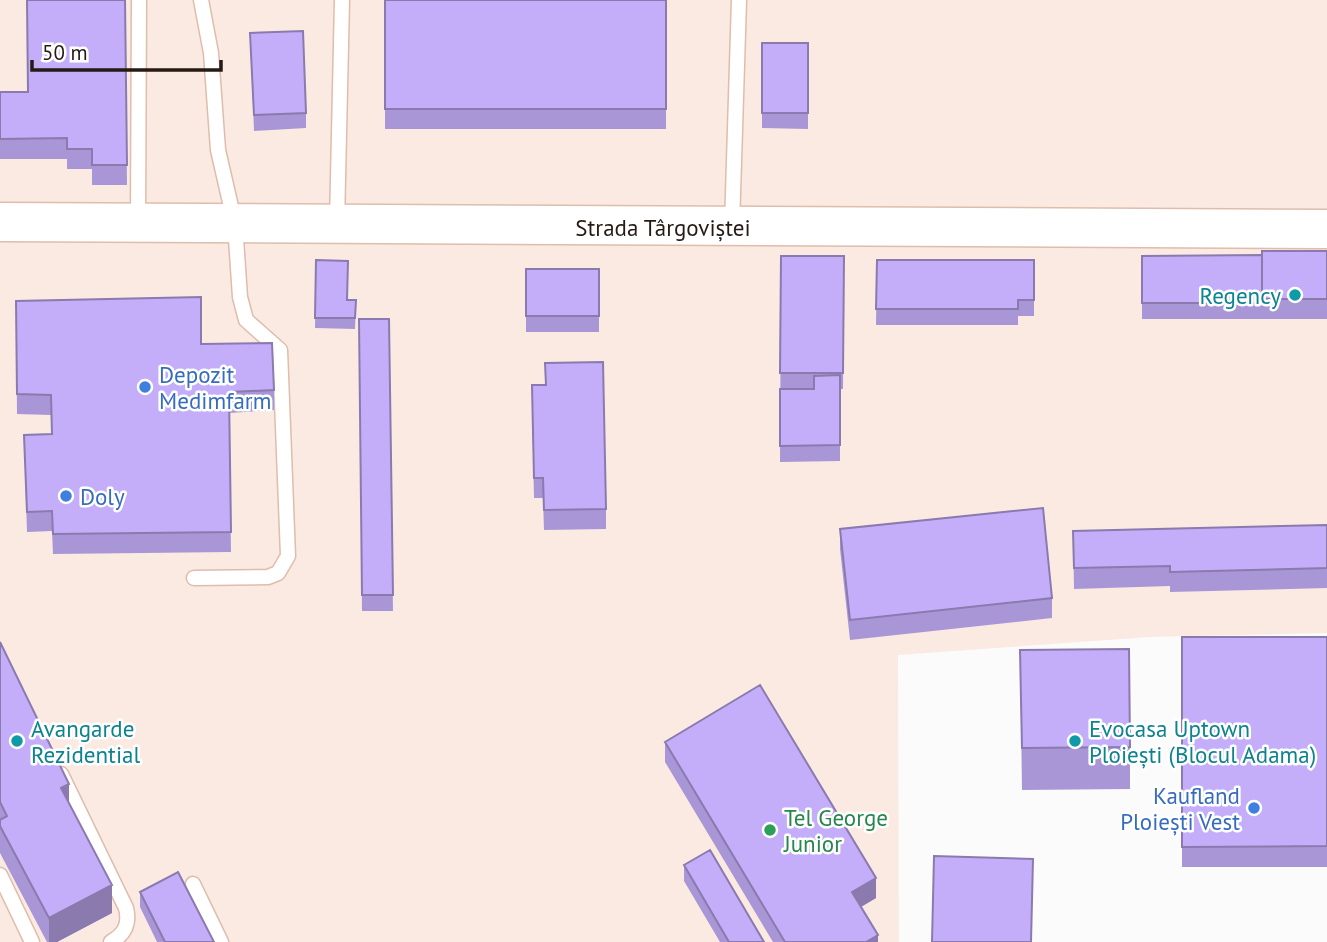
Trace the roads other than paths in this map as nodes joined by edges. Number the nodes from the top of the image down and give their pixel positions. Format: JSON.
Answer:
{"nodes":[{"id":1,"x":139,"y":0,"type":"edge"},
{"id":2,"x":201,"y":0,"type":"edge"},
{"id":3,"x":342,"y":0,"type":"edge"},
{"id":4,"x":739,"y":0,"type":"edge"},
{"id":5,"x":0,"y":222,"type":"edge"},
{"id":6,"x":138,"y":223,"type":"junction"},
{"id":7,"x":235,"y":224,"type":"junction"},
{"id":8,"x":337,"y":224,"type":"junction"},
{"id":9,"x":732,"y":228,"type":"junction"},
{"id":10,"x":1327,"y":229,"type":"edge"},
{"id":11,"x":194,"y":579,"type":"dead end"},
{"id":12,"x":55,"y":763,"type":"edge"},
{"id":13,"x":0,"y":875,"type":"edge"},
{"id":14,"x":193,"y":884,"type":"dead end"},
{"id":15,"x":32,"y":942,"type":"edge"},
{"id":16,"x":111,"y":942,"type":"edge"},
{"id":17,"x":221,"y":942,"type":"edge"}],
"edges":[{"from":1,"to":6,"type":"lane"},
{"from":2,"to":7,"type":"lane"},
{"from":3,"to":8,"type":"lane"},
{"from":4,"to":9,"type":"lane"},
{"from":5,"to":6,"type":"street","name":"Strada Târgoviștei"},
{"from":6,"to":7,"type":"street","name":"Strada Târgoviștei"},
{"from":7,"to":8,"type":"street","name":"Strada Târgoviștei"},
{"from":7,"to":11,"type":"lane"},
{"from":8,"to":9,"type":"street","name":"Strada Târgoviștei"},
{"from":9,"to":10,"type":"street","name":"Strada Târgoviștei"},
{"from":12,"to":16,"type":"lane"},
{"from":13,"to":15,"type":"lane"},
{"from":14,"to":17,"type":"lane"}]}
